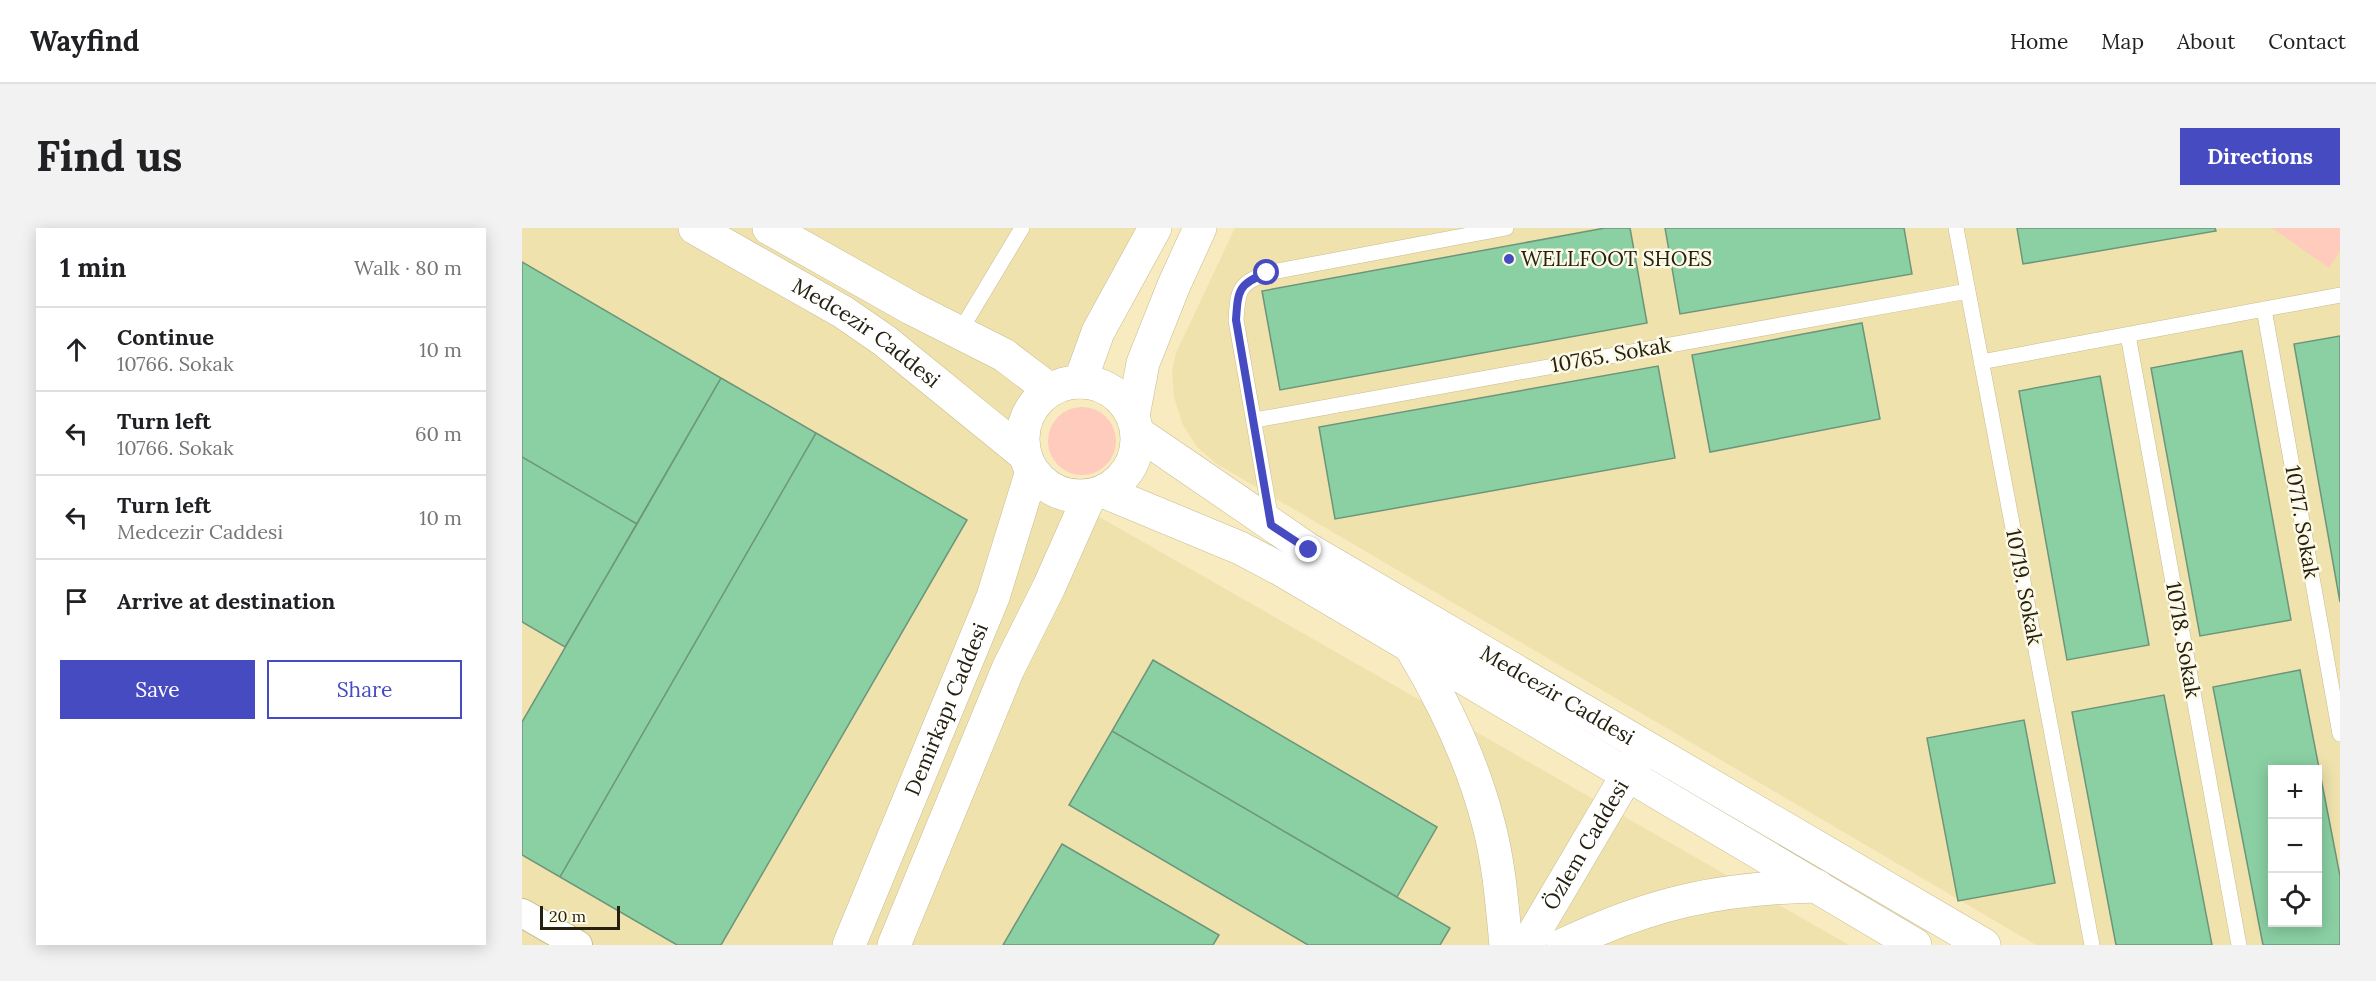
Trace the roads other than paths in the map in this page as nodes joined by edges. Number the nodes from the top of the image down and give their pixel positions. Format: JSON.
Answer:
{"nodes":[{"id":1,"x":695,"y":228,"type":"edge"},
{"id":2,"x":769,"y":228,"type":"edge"},
{"id":3,"x":1022,"y":228,"type":"edge"},
{"id":4,"x":1155,"y":228,"type":"edge"},
{"id":5,"x":1200,"y":228,"type":"edge"},
{"id":6,"x":1506,"y":228,"type":"edge"},
{"id":7,"x":1956,"y":228,"type":"edge"},
{"id":8,"x":1968,"y":291,"type":"junction"},
{"id":9,"x":2340,"y":295,"type":"edge"},
{"id":10,"x":2264,"y":309,"type":"junction"},
{"id":11,"x":959,"y":333,"type":"junction"},
{"id":12,"x":2127,"y":335,"type":"junction"},
{"id":13,"x":1981,"y":362,"type":"junction"},
{"id":14,"x":1065,"y":386,"type":"junction"},
{"id":15,"x":1255,"y":420,"type":"junction"},
{"id":16,"x":1135,"y":424,"type":"junction"},
{"id":17,"x":1029,"y":463,"type":"junction"},
{"id":18,"x":1097,"y":494,"type":"junction"},
{"id":19,"x":1271,"y":525,"type":"junction"},
{"id":20,"x":1410,"y":645,"type":"junction"},
{"id":21,"x":2340,"y":734,"type":"edge"},
{"id":22,"x":1644,"y":745,"type":"junction"},
{"id":23,"x":1628,"y":773,"type":"junction"},
{"id":24,"x":1817,"y":886,"type":"junction"},
{"id":25,"x":522,"y":913,"type":"edge"},
{"id":26,"x":578,"y":945,"type":"edge"},
{"id":27,"x":849,"y":945,"type":"edge"},
{"id":28,"x":894,"y":945,"type":"edge"},
{"id":29,"x":1506,"y":945,"type":"edge"},
{"id":30,"x":1527,"y":945,"type":"edge"},
{"id":31,"x":1563,"y":945,"type":"edge"},
{"id":32,"x":1916,"y":945,"type":"edge"},
{"id":33,"x":1984,"y":945,"type":"edge"},
{"id":34,"x":2092,"y":945,"type":"edge"},
{"id":35,"x":2239,"y":945,"type":"edge"}],
"edges":[{"from":1,"to":17,"type":"street","name":"Medcezir Caddesi"},
{"from":2,"to":11,"type":"street","name":"Medcezir Caddesi"},
{"from":3,"to":11,"type":"lane"},
{"from":4,"to":14,"type":"street"},
{"from":5,"to":16,"type":"street"},
{"from":6,"to":15,"type":"lane"},
{"from":7,"to":8,"type":"lane","name":"10719. Sokak"},
{"from":8,"to":13,"type":"lane","name":"10719. Sokak"},
{"from":8,"to":15,"type":"lane","name":"10765. Sokak"},
{"from":9,"to":10,"type":"lane"},
{"from":10,"to":12,"type":"lane"},
{"from":10,"to":21,"type":"lane","name":"10717. Sokak"},
{"from":11,"to":14,"type":"street","name":"Medcezir Caddesi"},
{"from":12,"to":13,"type":"lane"},
{"from":12,"to":35,"type":"lane","name":"10718. Sokak"},
{"from":13,"to":34,"type":"lane","name":"10719. Sokak"},
{"from":14,"to":16,"type":"street"},
{"from":14,"to":17,"type":"street"},
{"from":15,"to":19,"type":"lane"},
{"from":16,"to":18,"type":"street"},
{"from":16,"to":19,"type":"street","name":"Medcezir Caddesi"},
{"from":17,"to":18,"type":"street"},
{"from":17,"to":27,"type":"street","name":"Demirkapı Caddesi"},
{"from":18,"to":20,"type":"street","name":"Medcezir Caddesi"},
{"from":18,"to":28,"type":"street","name":"Demirkapı Caddesi"},
{"from":19,"to":22,"type":"street","name":"Medcezir Caddesi"},
{"from":20,"to":23,"type":"street","name":"Medcezir Caddesi"},
{"from":20,"to":29,"type":"street"},
{"from":22,"to":23,"type":"street","name":"Özlem Caddesi"},
{"from":22,"to":33,"type":"street","name":"Medcezir Caddesi"},
{"from":23,"to":24,"type":"street","name":"Medcezir Caddesi"},
{"from":23,"to":30,"type":"street","name":"Özlem Caddesi"},
{"from":24,"to":31,"type":"street"},
{"from":24,"to":32,"type":"street","name":"Medcezir Caddesi"},
{"from":25,"to":26,"type":"street"}]}
